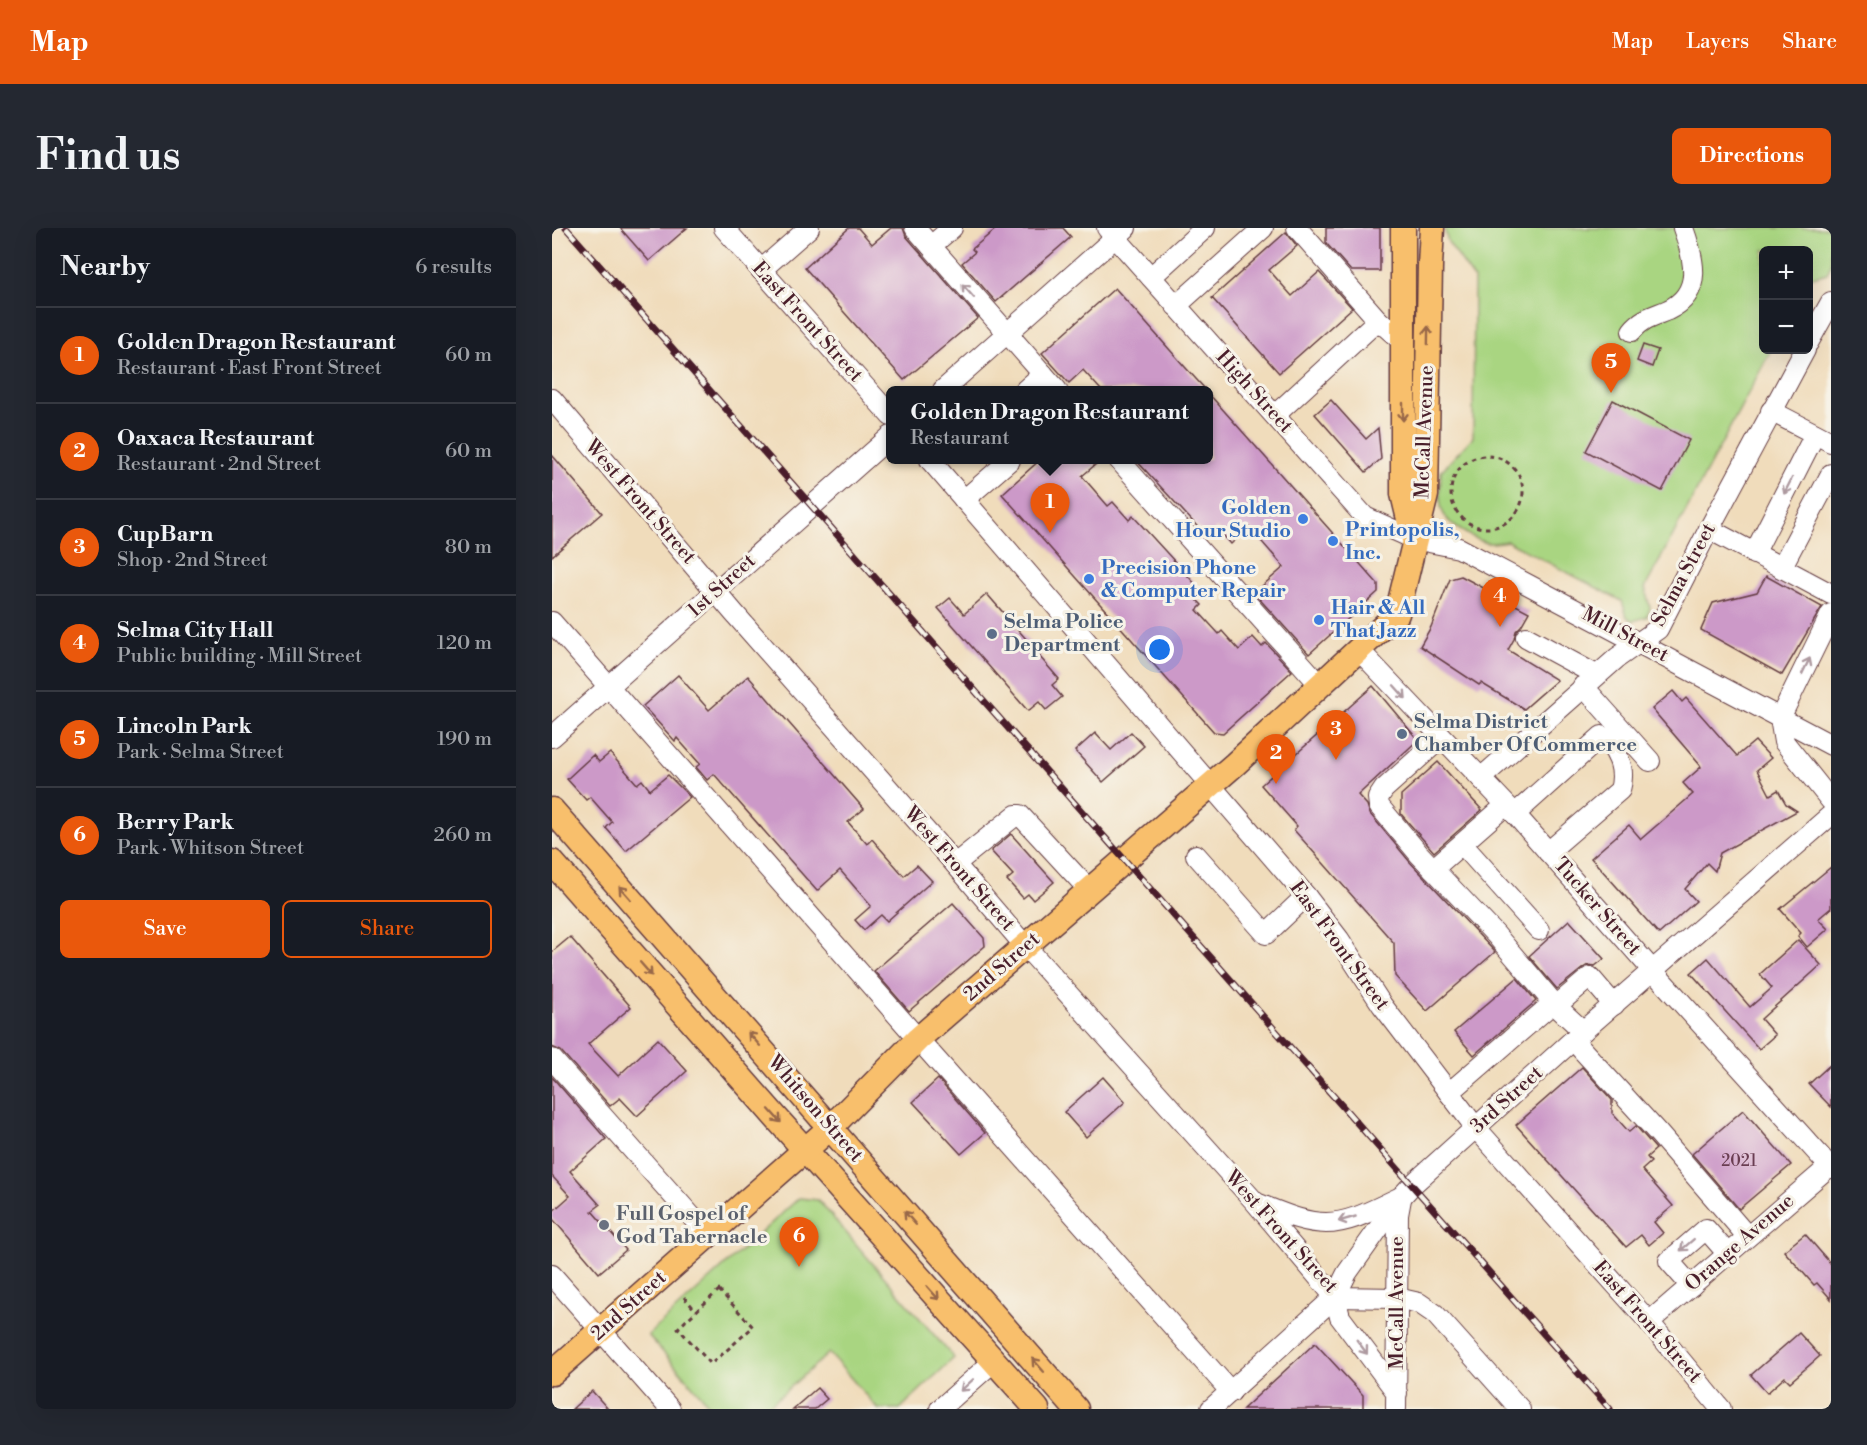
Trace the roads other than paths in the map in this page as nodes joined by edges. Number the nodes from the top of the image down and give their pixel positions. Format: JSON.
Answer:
{"nodes":[{"id":1,"x":724,"y":228,"type":"edge"},
{"id":2,"x":809,"y":228,"type":"edge"},
{"id":3,"x":915,"y":228,"type":"edge"},
{"id":4,"x":952,"y":228,"type":"edge"},
{"id":5,"x":1205,"y":228,"type":"edge"},
{"id":6,"x":1263,"y":228,"type":"edge"},
{"id":7,"x":1298,"y":228,"type":"edge"},
{"id":8,"x":1403,"y":228,"type":"edge"},
{"id":9,"x":1432,"y":228,"type":"edge"},
{"id":10,"x":1683,"y":228,"type":"edge"},
{"id":11,"x":1116,"y":231,"type":"edge"},
{"id":12,"x":931,"y":246,"type":"junction"},
{"id":13,"x":760,"y":270,"type":"junction"},
{"id":14,"x":1151,"y":277,"type":"junction"},
{"id":15,"x":1831,"y":302,"type":"edge"},
{"id":16,"x":1176,"y":306,"type":"junction"},
{"id":17,"x":1378,"y":320,"type":"junction"},
{"id":18,"x":1632,"y":331,"type":"dead end"},
{"id":19,"x":1007,"y":334,"type":"junction"},
{"id":20,"x":1813,"y":336,"type":"edge"},
{"id":21,"x":1403,"y":342,"type":"junction"},
{"id":22,"x":1803,"y":354,"type":"edge"},
{"id":23,"x":1043,"y":374,"type":"junction"},
{"id":24,"x":948,"y":386,"type":"edge"},
{"id":25,"x":1030,"y":386,"type":"edge"},
{"id":26,"x":1054,"y":386,"type":"edge"},
{"id":27,"x":552,"y":399,"type":"edge"},
{"id":28,"x":886,"y":410,"type":"edge"},
{"id":29,"x":1771,"y":411,"type":"junction"},
{"id":30,"x":1275,"y":415,"type":"junction"},
{"id":31,"x":1823,"y":438,"type":"edge"},
{"id":32,"x":886,"y":440,"type":"edge"},
{"id":33,"x":939,"y":464,"type":"edge"},
{"id":34,"x":1004,"y":464,"type":"edge"},
{"id":35,"x":1123,"y":464,"type":"edge"},
{"id":36,"x":1831,"y":474,"type":"edge"},
{"id":37,"x":964,"y":500,"type":"junction"},
{"id":38,"x":1708,"y":529,"type":"junction"},
{"id":39,"x":1414,"y":539,"type":"junction"},
{"id":40,"x":1754,"y":554,"type":"junction"},
{"id":41,"x":1781,"y":568,"type":"junction"},
{"id":42,"x":716,"y":591,"type":"junction"},
{"id":43,"x":1831,"y":594,"type":"edge"},
{"id":44,"x":1831,"y":614,"type":"edge"},
{"id":45,"x":552,"y":622,"type":"edge"},
{"id":46,"x":1526,"y":637,"type":"dead end"},
{"id":47,"x":1640,"y":643,"type":"junction"},
{"id":48,"x":1359,"y":650,"type":"junction"},
{"id":49,"x":1589,"y":681,"type":"junction"},
{"id":50,"x":1321,"y":686,"type":"junction"},
{"id":51,"x":609,"y":687,"type":"junction"},
{"id":52,"x":1780,"y":718,"type":"junction"},
{"id":53,"x":552,"y":737,"type":"edge"},
{"id":54,"x":1441,"y":738,"type":"junction"},
{"id":55,"x":1829,"y":740,"type":"edge"},
{"id":56,"x":1650,"y":761,"type":"dead end"},
{"id":57,"x":1481,"y":778,"type":"junction"},
{"id":58,"x":1210,"y":786,"type":"junction"},
{"id":59,"x":1831,"y":801,"type":"edge"},
{"id":60,"x":1511,"y":809,"type":"junction"},
{"id":61,"x":552,"y":810,"type":"edge"},
{"id":62,"x":1831,"y":815,"type":"edge"},
{"id":63,"x":1462,"y":844,"type":"junction"},
{"id":64,"x":1548,"y":852,"type":"junction"},
{"id":65,"x":1196,"y":855,"type":"dead end"},
{"id":66,"x":552,"y":862,"type":"edge"},
{"id":67,"x":955,"y":864,"type":"junction"},
{"id":68,"x":1433,"y":868,"type":"junction"},
{"id":69,"x":1090,"y":891,"type":"junction"},
{"id":70,"x":1306,"y":896,"type":"junction"},
{"id":71,"x":1539,"y":930,"type":"dead end"},
{"id":72,"x":1026,"y":947,"type":"junction"},
{"id":73,"x":1653,"y":971,"type":"junction"},
{"id":74,"x":1555,"y":1004,"type":"junction"},
{"id":75,"x":1614,"y":1005,"type":"junction"},
{"id":76,"x":1578,"y":1036,"type":"junction"},
{"id":77,"x":918,"y":1040,"type":"junction"},
{"id":78,"x":552,"y":1059,"type":"edge"},
{"id":79,"x":1449,"y":1093,"type":"junction"},
{"id":80,"x":831,"y":1127,"type":"junction"},
{"id":81,"x":1476,"y":1128,"type":"junction"},
{"id":82,"x":805,"y":1150,"type":"junction"},
{"id":83,"x":1830,"y":1166,"type":"edge"},
{"id":84,"x":1401,"y":1197,"type":"junction"},
{"id":85,"x":1255,"y":1202,"type":"junction"},
{"id":86,"x":708,"y":1235,"type":"junction"},
{"id":87,"x":1747,"y":1236,"type":"junction"},
{"id":88,"x":1727,"y":1254,"type":"junction"},
{"id":89,"x":552,"y":1275,"type":"edge"},
{"id":90,"x":1691,"y":1286,"type":"junction"},
{"id":91,"x":1335,"y":1297,"type":"junction"},
{"id":92,"x":1397,"y":1298,"type":"junction"},
{"id":93,"x":1649,"y":1322,"type":"junction"},
{"id":94,"x":601,"y":1331,"type":"junction"},
{"id":95,"x":994,"y":1361,"type":"junction"},
{"id":96,"x":552,"y":1373,"type":"edge"},
{"id":97,"x":1231,"y":1392,"type":"junction"},
{"id":98,"x":1396,"y":1401,"type":"edge"},
{"id":99,"x":670,"y":1409,"type":"edge"},
{"id":100,"x":940,"y":1409,"type":"edge"},
{"id":101,"x":1037,"y":1409,"type":"edge"},
{"id":102,"x":1076,"y":1409,"type":"edge"},
{"id":103,"x":1211,"y":1409,"type":"edge"},
{"id":104,"x":1520,"y":1409,"type":"edge"},
{"id":105,"x":1721,"y":1409,"type":"edge"}],
"edges":[{"from":1,"to":13,"type":"street","name":"East Front Street"},
{"from":2,"to":13,"type":"street"},
{"from":3,"to":12,"type":"street"},
{"from":4,"to":12,"type":"street"},
{"from":5,"to":14,"type":"street"},
{"from":6,"to":16,"type":"street"},
{"from":7,"to":17,"type":"street"},
{"from":8,"to":21,"type":"main road","name":"McCall Avenue"},
{"from":39,"to":9,"type":"main road","name":"McCall Avenue","one_way":true},
{"from":10,"to":18,"type":"street"},
{"from":11,"to":14,"type":"street","name":"High Street"},
{"from":11,"to":19,"type":"street"},
{"from":19,"to":12,"type":"street","one_way":true},
{"from":13,"to":28,"type":"street","name":"East Front Street"},
{"from":14,"to":16,"type":"street","name":"High Street"},
{"from":15,"to":20,"type":"street"},
{"from":16,"to":30,"type":"street","name":"High Street"},
{"from":17,"to":21,"type":"street"},
{"from":17,"to":30,"type":"street"},
{"from":19,"to":23,"type":"street"},
{"from":19,"to":24,"type":"street"},
{"from":21,"to":39,"type":"main road","name":"McCall Avenue","one_way":true},
{"from":22,"to":29,"type":"street","name":"Selma Street"},
{"from":23,"to":25,"type":"street"},
{"from":23,"to":26,"type":"street"},
{"from":27,"to":42,"type":"street","name":"West Front Street"},
{"from":29,"to":31,"type":"street"},
{"from":29,"to":38,"type":"street","name":"Selma Street"},
{"from":30,"to":39,"type":"street","name":"High Street"},
{"from":31,"to":40,"type":"street","one_way":true},
{"from":32,"to":42,"type":"street","name":"1st Street"},
{"from":33,"to":37,"type":"street","name":"East Front Street"},
{"from":34,"to":37,"type":"street"},
{"from":35,"to":50,"type":"street"},
{"from":36,"to":41,"type":"street"},
{"from":37,"to":58,"type":"street","name":"East Front Street"},
{"from":38,"to":40,"type":"street"},
{"from":38,"to":47,"type":"street","name":"Selma Street"},
{"from":39,"to":47,"type":"street","name":"Mill Street"},
{"from":39,"to":48,"type":"main road","name":"2nd Street"},
{"from":40,"to":41,"type":"street"},
{"from":41,"to":43,"type":"street"},
{"from":42,"to":51,"type":"street","name":"1st Street"},
{"from":42,"to":67,"type":"street","name":"West Front Street"},
{"from":52,"to":44,"type":"street","one_way":true},
{"from":45,"to":51,"type":"street"},
{"from":46,"to":49,"type":"street"},
{"from":47,"to":49,"type":"street","name":"Selma Street"},
{"from":47,"to":52,"type":"street","name":"Mill Street"},
{"from":48,"to":50,"type":"main road","name":"2nd Street"},
{"from":48,"to":54,"type":"street","name":"Tucker Street","one_way":true},
{"from":49,"to":56,"type":"street"},
{"from":49,"to":57,"type":"street","name":"Selma Street"},
{"from":50,"to":58,"type":"main road","name":"2nd Street"},
{"from":51,"to":53,"type":"street","name":"1st Street"},
{"from":51,"to":77,"type":"street"},
{"from":52,"to":55,"type":"street","name":"Mill Street"},
{"from":52,"to":59,"type":"street"},
{"from":54,"to":57,"type":"street","name":"Tucker Street"},
{"from":54,"to":68,"type":"street"},
{"from":57,"to":60,"type":"street","name":"Tucker Street"},
{"from":58,"to":69,"type":"main road","name":"2nd Street"},
{"from":58,"to":70,"type":"street","name":"East Front Street"},
{"from":60,"to":63,"type":"street"},
{"from":60,"to":64,"type":"street","name":"Tucker Street"},
{"from":60,"to":64,"type":"street"},
{"from":80,"to":61,"type":"main road","name":"Whitson Street","one_way":true},
{"from":62,"to":73,"type":"street","name":"3rd Street"},
{"from":63,"to":68,"type":"street"},
{"from":63,"to":71,"type":"street"},
{"from":64,"to":73,"type":"street","name":"Tucker Street"},
{"from":65,"to":70,"type":"street"},
{"from":66,"to":82,"type":"main road","name":"Whitson Street","one_way":true},
{"from":67,"to":69,"type":"street"},
{"from":67,"to":72,"type":"street","name":"West Front Street"},
{"from":68,"to":74,"type":"street"},
{"from":69,"to":72,"type":"main road","name":"2nd Street"},
{"from":70,"to":79,"type":"street","name":"East Front Street"},
{"from":72,"to":77,"type":"main road","name":"2nd Street"},
{"from":72,"to":85,"type":"street","name":"West Front Street"},
{"from":73,"to":75,"type":"street","name":"3rd Street"},
{"from":73,"to":83,"type":"street","name":"Tucker Street"},
{"from":74,"to":75,"type":"street"},
{"from":74,"to":76,"type":"street"},
{"from":74,"to":79,"type":"street"},
{"from":75,"to":76,"type":"street","name":"3rd Street"},
{"from":76,"to":81,"type":"street","name":"3rd Street"},
{"from":76,"to":87,"type":"street"},
{"from":77,"to":80,"type":"main road","name":"2nd Street"},
{"from":77,"to":97,"type":"street"},
{"from":78,"to":86,"type":"street"},
{"from":79,"to":81,"type":"street","name":"East Front Street"},
{"from":80,"to":82,"type":"main road","name":"2nd Street"},
{"from":102,"to":80,"type":"main road","name":"Whitson Street","one_way":true},
{"from":81,"to":84,"type":"street","name":"3rd Street"},
{"from":81,"to":93,"type":"street","name":"East Front Street"},
{"from":82,"to":86,"type":"main road","name":"2nd Street"},
{"from":82,"to":95,"type":"main road","name":"Whitson Street","one_way":true},
{"from":83,"to":87,"type":"street","name":"Orange Avenue"},
{"from":84,"to":85,"type":"street","one_way":true},
{"from":84,"to":91,"type":"street","name":"3rd Street"},
{"from":84,"to":92,"type":"street","name":"McCall Avenue"},
{"from":85,"to":91,"type":"street","name":"West Front Street"},
{"from":86,"to":94,"type":"main road","name":"2nd Street"},
{"from":87,"to":88,"type":"street","name":"Orange Avenue"},
{"from":88,"to":90,"type":"street","name":"Orange Avenue"},
{"from":88,"to":90,"type":"street","one_way":true},
{"from":89,"to":94,"type":"street"},
{"from":90,"to":93,"type":"street","name":"Orange Avenue"},
{"from":91,"to":92,"type":"street","name":"West Front Street"},
{"from":91,"to":97,"type":"street","name":"3rd Street"},
{"from":91,"to":98,"type":"street","one_way":true},
{"from":92,"to":98,"type":"street","name":"McCall Avenue"},
{"from":92,"to":104,"type":"street","name":"West Front Street"},
{"from":93,"to":105,"type":"street","name":"East Front Street"},
{"from":94,"to":96,"type":"main road","name":"2nd Street"},
{"from":94,"to":99,"type":"street"},
{"from":95,"to":100,"type":"street","one_way":true},
{"from":95,"to":101,"type":"main road","name":"Whitson Street"},
{"from":97,"to":103,"type":"street","name":"3rd Street"}]}
